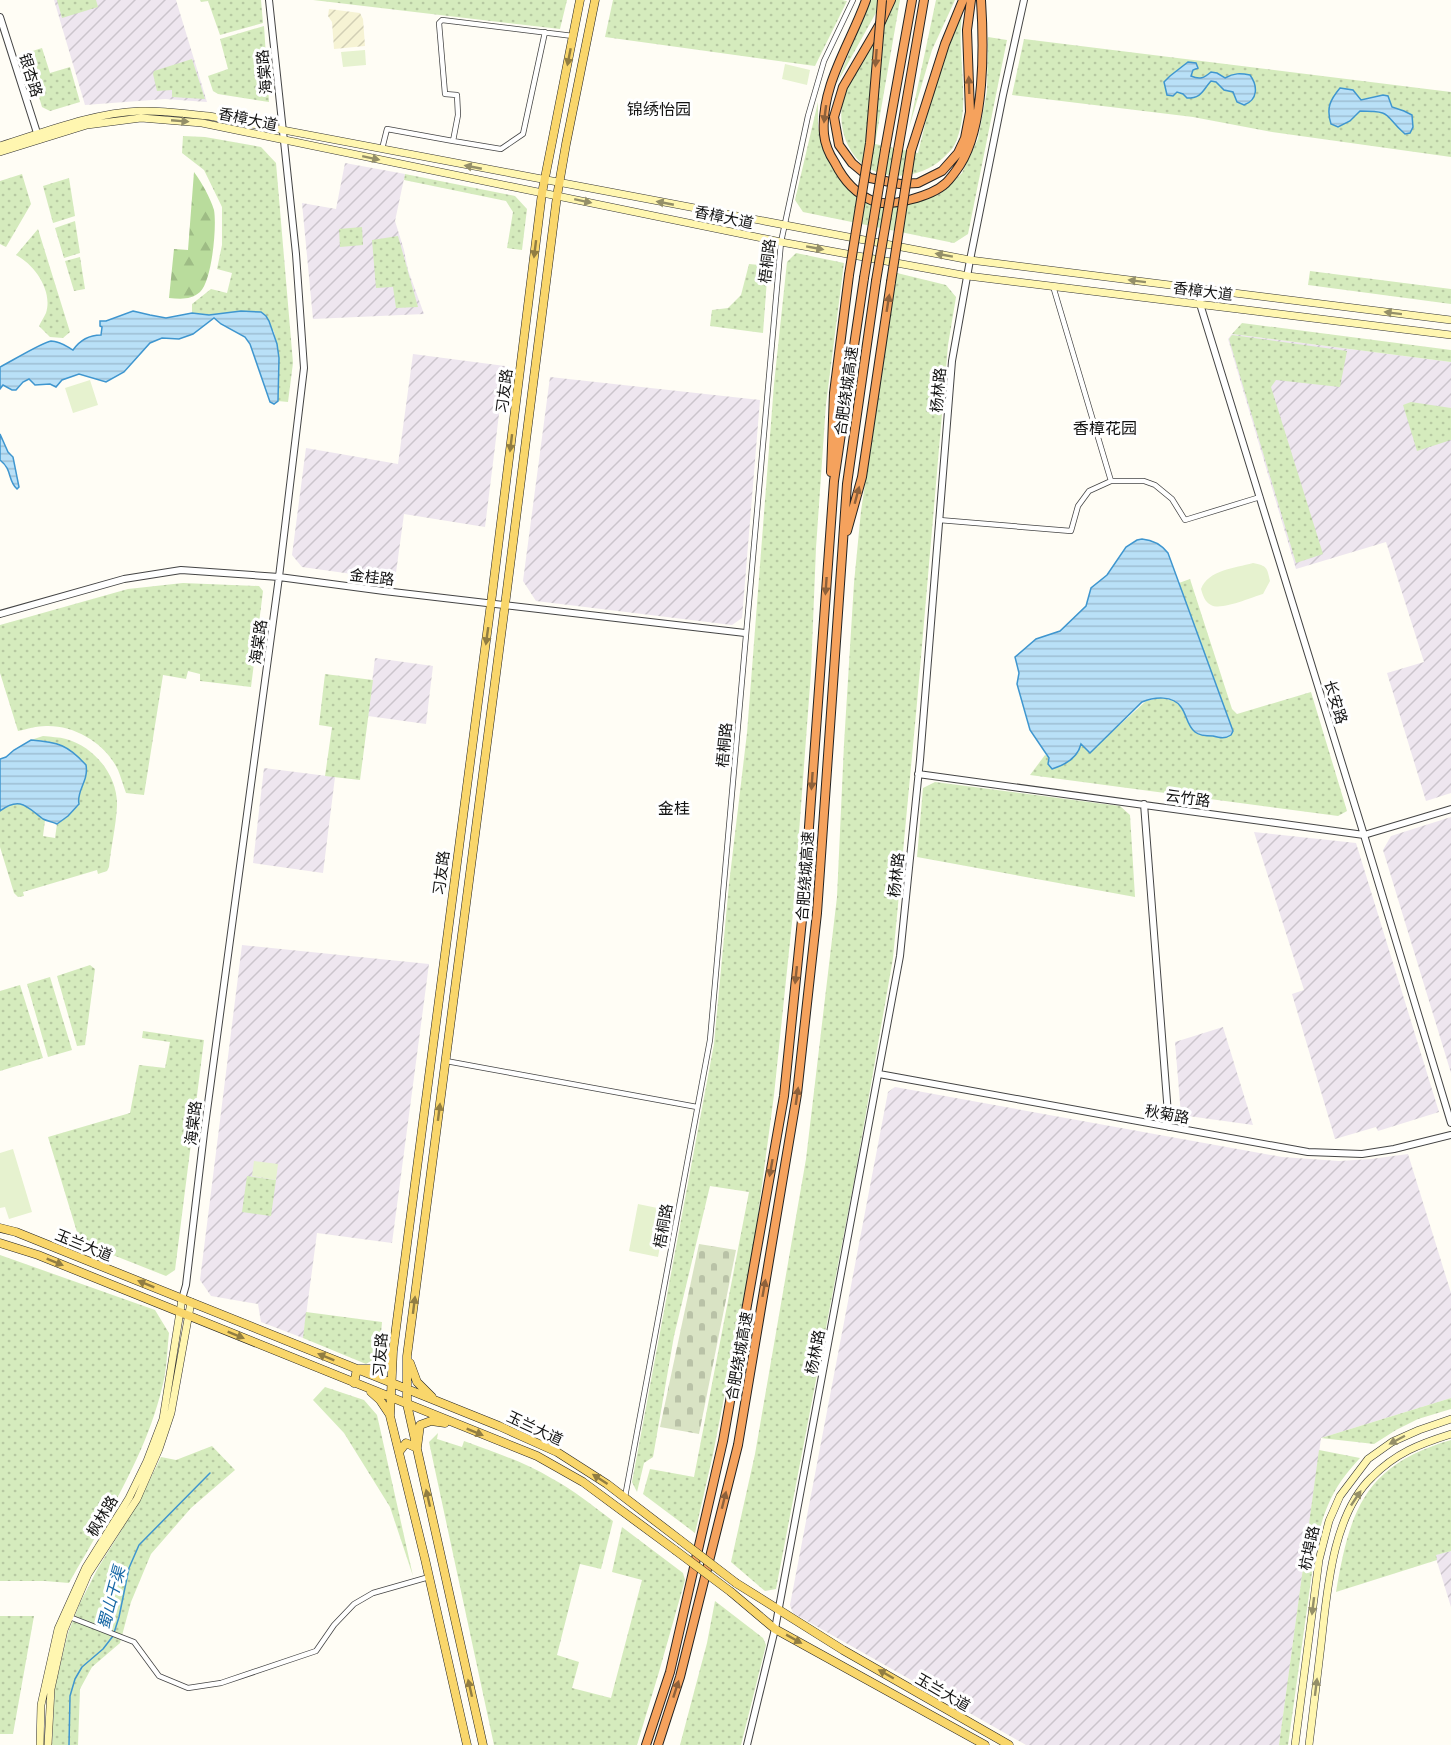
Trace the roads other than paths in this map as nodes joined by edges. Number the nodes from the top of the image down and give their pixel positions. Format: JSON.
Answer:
{"nodes":[{"id":1,"x":269,"y":0,"type":"edge"},
{"id":2,"x":580,"y":0,"type":"edge"},
{"id":3,"x":595,"y":0,"type":"edge"},
{"id":4,"x":853,"y":0,"type":"edge"},
{"id":5,"x":866,"y":0,"type":"edge"},
{"id":6,"x":882,"y":0,"type":"edge"},
{"id":7,"x":891,"y":0,"type":"edge"},
{"id":8,"x":912,"y":0,"type":"edge"},
{"id":9,"x":924,"y":0,"type":"edge"},
{"id":10,"x":963,"y":0,"type":"edge"},
{"id":11,"x":971,"y":0,"type":"edge"},
{"id":12,"x":981,"y":0,"type":"edge"},
{"id":13,"x":1024,"y":0,"type":"edge"},
{"id":14,"x":0,"y":17,"type":"edge"},
{"id":15,"x":545,"y":32,"type":"junction"},
{"id":16,"x":573,"y":36,"type":"junction"},
{"id":17,"x":282,"y":130,"type":"junction"},
{"id":18,"x":38,"y":137,"type":"junction"},
{"id":19,"x":283,"y":139,"type":"junction"},
{"id":20,"x":453,"y":141,"type":"junction"},
{"id":21,"x":0,"y":146,"type":"edge"},
{"id":22,"x":382,"y":150,"type":"junction"},
{"id":23,"x":0,"y":152,"type":"edge"},
{"id":24,"x":544,"y":180,"type":"junction"},
{"id":25,"x":559,"y":183,"type":"junction"},
{"id":26,"x":542,"y":193,"type":"junction"},
{"id":27,"x":557,"y":196,"type":"junction"},
{"id":28,"x":784,"y":226,"type":"junction"},
{"id":29,"x":781,"y":242,"type":"junction"},
{"id":30,"x":970,"y":260,"type":"junction"},
{"id":31,"x":968,"y":276,"type":"junction"},
{"id":32,"x":1053,"y":286,"type":"junction"},
{"id":33,"x":1200,"y":289,"type":"junction"},
{"id":34,"x":1200,"y":304,"type":"junction"},
{"id":35,"x":1451,"y":320,"type":"edge"},
{"id":36,"x":1451,"y":335,"type":"edge"},
{"id":37,"x":1111,"y":481,"type":"junction"},
{"id":38,"x":1260,"y":496,"type":"junction"},
{"id":39,"x":939,"y":520,"type":"junction"},
{"id":40,"x":829,"y":549,"type":"junction"},
{"id":41,"x":842,"y":552,"type":"junction"},
{"id":42,"x":279,"y":577,"type":"junction"},
{"id":43,"x":491,"y":603,"type":"junction"},
{"id":44,"x":505,"y":605,"type":"junction"},
{"id":45,"x":0,"y":614,"type":"edge"},
{"id":46,"x":745,"y":633,"type":"junction"},
{"id":47,"x":918,"y":774,"type":"junction"},
{"id":48,"x":1144,"y":804,"type":"junction"},
{"id":49,"x":1451,"y":809,"type":"edge"},
{"id":50,"x":1364,"y":835,"type":"junction"},
{"id":51,"x":446,"y":1061,"type":"junction"},
{"id":52,"x":879,"y":1074,"type":"junction"},
{"id":53,"x":697,"y":1107,"type":"junction"},
{"id":54,"x":1451,"y":1123,"type":"edge"},
{"id":55,"x":1169,"y":1127,"type":"junction"},
{"id":56,"x":1451,"y":1135,"type":"edge"},
{"id":57,"x":0,"y":1228,"type":"edge"},
{"id":58,"x":0,"y":1243,"type":"edge"},
{"id":59,"x":186,"y":1285,"type":"junction"},
{"id":60,"x":182,"y":1299,"type":"junction"},
{"id":61,"x":191,"y":1302,"type":"junction"},
{"id":62,"x":180,"y":1312,"type":"junction"},
{"id":63,"x":189,"y":1316,"type":"junction"},
{"id":64,"x":393,"y":1351,"type":"junction"},
{"id":65,"x":407,"y":1356,"type":"junction"},
{"id":66,"x":357,"y":1369,"type":"junction"},
{"id":67,"x":354,"y":1383,"type":"junction"},
{"id":68,"x":392,"y":1383,"type":"junction"},
{"id":69,"x":365,"y":1387,"type":"junction"},
{"id":70,"x":407,"y":1389,"type":"junction"},
{"id":71,"x":391,"y":1398,"type":"junction"},
{"id":72,"x":435,"y":1401,"type":"junction"},
{"id":73,"x":407,"y":1404,"type":"junction"},
{"id":74,"x":451,"y":1407,"type":"junction"},
{"id":75,"x":390,"y":1416,"type":"junction"},
{"id":76,"x":1451,"y":1419,"type":"edge"},
{"id":77,"x":446,"y":1420,"type":"junction"},
{"id":78,"x":458,"y":1425,"type":"junction"},
{"id":79,"x":1451,"y":1434,"type":"edge"},
{"id":80,"x":417,"y":1448,"type":"junction"},
{"id":81,"x":399,"y":1452,"type":"junction"},
{"id":82,"x":625,"y":1497,"type":"junction"},
{"id":83,"x":429,"y":1577,"type":"junction"},
{"id":84,"x":779,"y":1610,"type":"junction"},
{"id":85,"x":66,"y":1616,"type":"junction"},
{"id":86,"x":775,"y":1629,"type":"junction"},
{"id":87,"x":40,"y":1745,"type":"edge"},
{"id":88,"x":48,"y":1745,"type":"edge"},
{"id":89,"x":467,"y":1745,"type":"edge"},
{"id":90,"x":483,"y":1745,"type":"edge"},
{"id":91,"x":646,"y":1745,"type":"edge"},
{"id":92,"x":658,"y":1745,"type":"edge"},
{"id":93,"x":747,"y":1745,"type":"edge"},
{"id":94,"x":985,"y":1745,"type":"edge"},
{"id":95,"x":1009,"y":1745,"type":"edge"},
{"id":96,"x":1295,"y":1745,"type":"edge"},
{"id":97,"x":1309,"y":1745,"type":"edge"}],
"edges":[{"from":1,"to":17,"type":"street","name":"海棠路"},
{"from":2,"to":16,"type":"main road","name":"习友路"},
{"from":3,"to":25,"type":"main road","name":"习友路"},
{"from":4,"to":28,"type":"street","name":"梧桐路"},
{"from":5,"to":12,"type":"highway","one_way":true},
{"from":6,"to":40,"type":"highway","one_way":true,"bridge":true},
{"from":7,"to":11,"type":"highway","one_way":true},
{"from":8,"to":40,"type":"highway","name":"合肥绕城高速","bridge":true},
{"from":9,"to":41,"type":"highway","name":"合肥绕城高速","bridge":true},
{"from":41,"to":10,"type":"highway","one_way":true,"bridge":true},
{"from":13,"to":30,"type":"street","name":"杨林路"},
{"from":14,"to":18,"type":"street","name":"银杏路"},
{"from":15,"to":16,"type":"street"},
{"from":15,"to":20,"type":"street"},
{"from":15,"to":20,"type":"street"},
{"from":16,"to":24,"type":"main road","name":"习友路","one_way":true},
{"from":17,"to":18,"type":"main road","name":"香樟大道"},
{"from":17,"to":19,"type":"street","name":"海棠路"},
{"from":17,"to":22,"type":"main road","name":"香樟大道"},
{"from":18,"to":19,"type":"main road","name":"香樟大道","one_way":true},
{"from":18,"to":21,"type":"main road","name":"香樟大道"},
{"from":18,"to":23,"type":"main road","name":"香樟大道"},
{"from":19,"to":26,"type":"main road","name":"香樟大道","one_way":true},
{"from":19,"to":42,"type":"street","name":"海棠路"},
{"from":20,"to":22,"type":"street"},
{"from":24,"to":22,"type":"main road","name":"香樟大道","one_way":true},
{"from":24,"to":25,"type":"main road","name":"香樟大道"},
{"from":24,"to":26,"type":"main road","name":"习友路"},
{"from":25,"to":27,"type":"main road","name":"习友路"},
{"from":28,"to":25,"type":"main road","name":"香樟大道","one_way":true},
{"from":26,"to":27,"type":"main road","name":"香樟大道"},
{"from":26,"to":43,"type":"main road","name":"习友路","one_way":true},
{"from":27,"to":29,"type":"main road","name":"香樟大道","one_way":true},
{"from":27,"to":44,"type":"main road","name":"习友路"},
{"from":28,"to":29,"type":"street","name":"梧桐路"},
{"from":30,"to":28,"type":"main road","name":"香樟大道","one_way":true},
{"from":29,"to":31,"type":"main road","name":"香樟大道","one_way":true},
{"from":29,"to":46,"type":"street","name":"梧桐路"},
{"from":30,"to":31,"type":"street","name":"杨林路"},
{"from":33,"to":30,"type":"main road","name":"香樟大道","one_way":true},
{"from":31,"to":32,"type":"main road","name":"香樟大道"},
{"from":31,"to":39,"type":"street","name":"杨林路"},
{"from":32,"to":34,"type":"main road","name":"香樟大道"},
{"from":32,"to":37,"type":"street"},
{"from":33,"to":34,"type":"street","name":"长安路"},
{"from":35,"to":33,"type":"main road","name":"香樟大道","one_way":true},
{"from":34,"to":36,"type":"main road","name":"香樟大道"},
{"from":34,"to":38,"type":"street","name":"长安路"},
{"from":37,"to":38,"type":"street"},
{"from":37,"to":39,"type":"street"},
{"from":38,"to":50,"type":"street","name":"长安路"},
{"from":39,"to":47,"type":"street","name":"杨林路"},
{"from":40,"to":91,"type":"highway","name":"合肥绕城高速","one_way":true},
{"from":92,"to":41,"type":"highway","name":"合肥绕城高速","one_way":true},
{"from":42,"to":43,"type":"street","name":"金桂路"},
{"from":42,"to":45,"type":"street","name":"金桂路"},
{"from":42,"to":59,"type":"street","name":"海棠路"},
{"from":43,"to":44,"type":"street","name":"金桂路"},
{"from":43,"to":64,"type":"main road","name":"习友路","one_way":true},
{"from":44,"to":46,"type":"street","name":"金桂路"},
{"from":44,"to":51,"type":"main road","name":"习友路"},
{"from":46,"to":53,"type":"street","name":"梧桐路"},
{"from":47,"to":48,"type":"street","name":"云竹路"},
{"from":47,"to":52,"type":"street","name":"杨林路"},
{"from":48,"to":50,"type":"street","name":"云竹路"},
{"from":48,"to":55,"type":"street"},
{"from":49,"to":50,"type":"street","name":"云竹路"},
{"from":50,"to":54,"type":"street","name":"长安路"},
{"from":51,"to":53,"type":"street"},
{"from":65,"to":51,"type":"main road","name":"习友路","one_way":true},
{"from":52,"to":55,"type":"street","name":"秋菊路"},
{"from":52,"to":84,"type":"street","name":"杨林路"},
{"from":53,"to":82,"type":"street","name":"梧桐路"},
{"from":55,"to":56,"type":"street","name":"秋菊路"},
{"from":60,"to":57,"type":"main road","name":"玉兰大道","one_way":true},
{"from":58,"to":62,"type":"main road","name":"玉兰大道","one_way":true},
{"from":59,"to":60,"type":"street","name":"海棠路"},
{"from":59,"to":61,"type":"street","name":"海棠路"},
{"from":60,"to":61,"type":"main road","name":"玉兰大道"},
{"from":60,"to":62,"type":"main road","name":"枫林路"},
{"from":61,"to":63,"type":"main road","name":"枫林路"},
{"from":66,"to":61,"type":"main road","name":"玉兰大道","one_way":true},
{"from":62,"to":63,"type":"main road","name":"玉兰大道"},
{"from":62,"to":85,"type":"main road","name":"枫林路"},
{"from":63,"to":67,"type":"main road","name":"玉兰大道","one_way":true},
{"from":63,"to":85,"type":"main road","name":"枫林路"},
{"from":64,"to":66,"type":"main road"},
{"from":64,"to":68,"type":"main road","name":"习友路"},
{"from":65,"to":70,"type":"main road","name":"习友路"},
{"from":65,"to":72,"type":"main road"},
{"from":66,"to":67,"type":"main road"},
{"from":66,"to":68,"type":"main road","name":"玉兰大道"},
{"from":67,"to":69,"type":"main road","name":"玉兰大道"},
{"from":68,"to":70,"type":"main road","name":"玉兰大道"},
{"from":68,"to":71,"type":"main road","name":"习友路"},
{"from":69,"to":71,"type":"main road","name":"玉兰大道"},
{"from":69,"to":75,"type":"main road"},
{"from":70,"to":72,"type":"main road","name":"玉兰大道"},
{"from":70,"to":73,"type":"main road","name":"习友路"},
{"from":71,"to":73,"type":"main road","name":"玉兰大道"},
{"from":71,"to":75,"type":"main road","name":"习友路"},
{"from":72,"to":74,"type":"main road","name":"玉兰大道"},
{"from":73,"to":77,"type":"main road","name":"玉兰大道"},
{"from":73,"to":80,"type":"main road","name":"习友路"},
{"from":74,"to":77,"type":"main road"},
{"from":82,"to":74,"type":"main road","name":"玉兰大道","one_way":true},
{"from":75,"to":81,"type":"main road","name":"习友路"},
{"from":76,"to":96,"type":"main road","name":"杭埠路","one_way":true},
{"from":77,"to":78,"type":"main road","name":"玉兰大道"},
{"from":78,"to":80,"type":"main road"},
{"from":78,"to":86,"type":"main road","name":"玉兰大道","one_way":true,"bridge":true},
{"from":97,"to":79,"type":"main road","name":"杭埠路","one_way":true},
{"from":80,"to":81,"type":"main road"},
{"from":90,"to":80,"type":"main road","name":"习友路","one_way":true},
{"from":81,"to":83,"type":"main road","name":"习友路"},
{"from":82,"to":84,"type":"main road","name":"玉兰大道","bridge":true},
{"from":83,"to":85,"type":"street"},
{"from":83,"to":89,"type":"main road","name":"习友路"},
{"from":84,"to":86,"type":"street","name":"杨林路"},
{"from":95,"to":84,"type":"main road","name":"玉兰大道","one_way":true},
{"from":85,"to":87,"type":"main road","name":"枫林路"},
{"from":85,"to":88,"type":"main road","name":"枫林路"},
{"from":86,"to":93,"type":"street","name":"杨林路"},
{"from":86,"to":94,"type":"main road","name":"玉兰大道","one_way":true}]}
